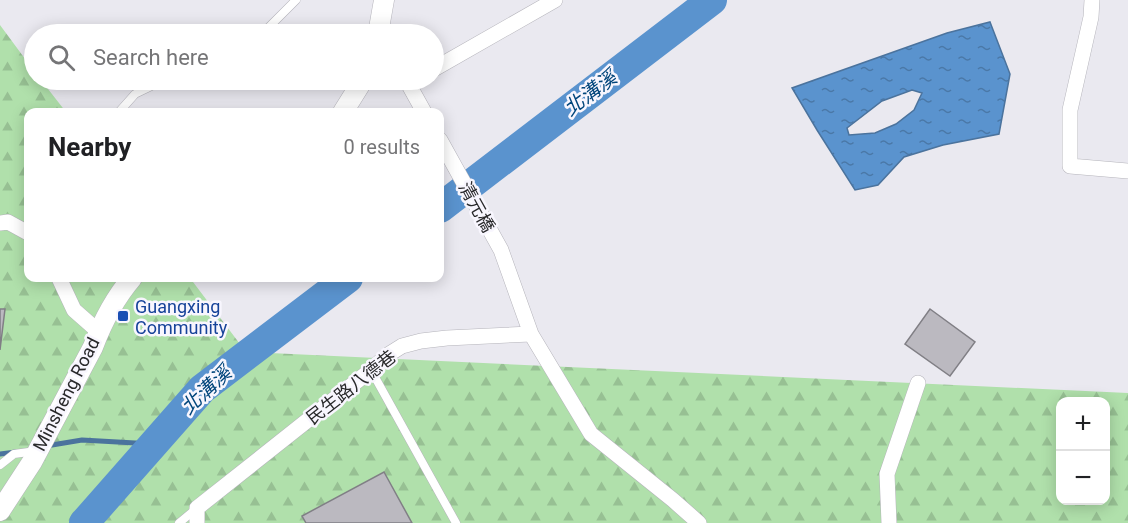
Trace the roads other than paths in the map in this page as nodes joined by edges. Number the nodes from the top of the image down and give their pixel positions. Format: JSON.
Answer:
{"nodes":[{"id":1,"x":297,"y":0,"type":"edge"},
{"id":2,"x":384,"y":0,"type":"edge"},
{"id":3,"x":555,"y":0,"type":"edge"},
{"id":4,"x":1092,"y":0,"type":"edge"},
{"id":5,"x":272,"y":24,"type":"edge"},
{"id":6,"x":380,"y":24,"type":"edge"},
{"id":7,"x":444,"y":63,"type":"edge"},
{"id":8,"x":143,"y":90,"type":"edge"},
{"id":9,"x":357,"y":90,"type":"edge"},
{"id":10,"x":412,"y":90,"type":"edge"},
{"id":11,"x":123,"y":108,"type":"edge"},
{"id":12,"x":346,"y":108,"type":"edge"},
{"id":13,"x":422,"y":108,"type":"edge"},
{"id":14,"x":444,"y":147,"type":"edge"},
{"id":15,"x":1128,"y":171,"type":"edge"},
{"id":16,"x":3,"y":219,"type":"edge"},
{"id":17,"x":24,"y":231,"type":"edge"},
{"id":18,"x":61,"y":282,"type":"edge"},
{"id":19,"x":128,"y":282,"type":"edge"},
{"id":20,"x":99,"y":332,"type":"junction"},
{"id":21,"x":531,"y":334,"type":"junction"},
{"id":22,"x":372,"y":370,"type":"junction"},
{"id":23,"x":918,"y":383,"type":"dead end"},
{"id":24,"x":41,"y":445,"type":"junction"},
{"id":25,"x":0,"y":465,"type":"edge"},
{"id":26,"x":0,"y":510,"type":"edge"},
{"id":27,"x":197,"y":515,"type":"edge"},
{"id":28,"x":179,"y":523,"type":"edge"},
{"id":29,"x":456,"y":523,"type":"edge"},
{"id":30,"x":699,"y":523,"type":"edge"},
{"id":31,"x":889,"y":523,"type":"edge"}],
"edges":[{"from":1,"to":5,"type":"lane"},
{"from":2,"to":6,"type":"street"},
{"from":3,"to":7,"type":"street"},
{"from":4,"to":15,"type":"street"},
{"from":8,"to":11,"type":"lane"},
{"from":9,"to":12,"type":"street"},
{"from":10,"to":13,"type":"street"},
{"from":14,"to":21,"type":"street","name":"清元橋"},
{"from":16,"to":17,"type":"street"},
{"from":18,"to":20,"type":"street"},
{"from":19,"to":20,"type":"street","name":"Minsheng Road"},
{"from":20,"to":24,"type":"street","name":"Minsheng Road"},
{"from":21,"to":22,"type":"street","name":"民生路八德巷"},
{"from":21,"to":30,"type":"street"},
{"from":22,"to":27,"type":"street","name":"民生路八德巷"},
{"from":22,"to":29,"type":"lane"},
{"from":23,"to":31,"type":"street"},
{"from":24,"to":25,"type":"lane"},
{"from":24,"to":26,"type":"street","name":"Minsheng Road"},
{"from":27,"to":28,"type":"lane","name":"民生路八德巷"}]}
